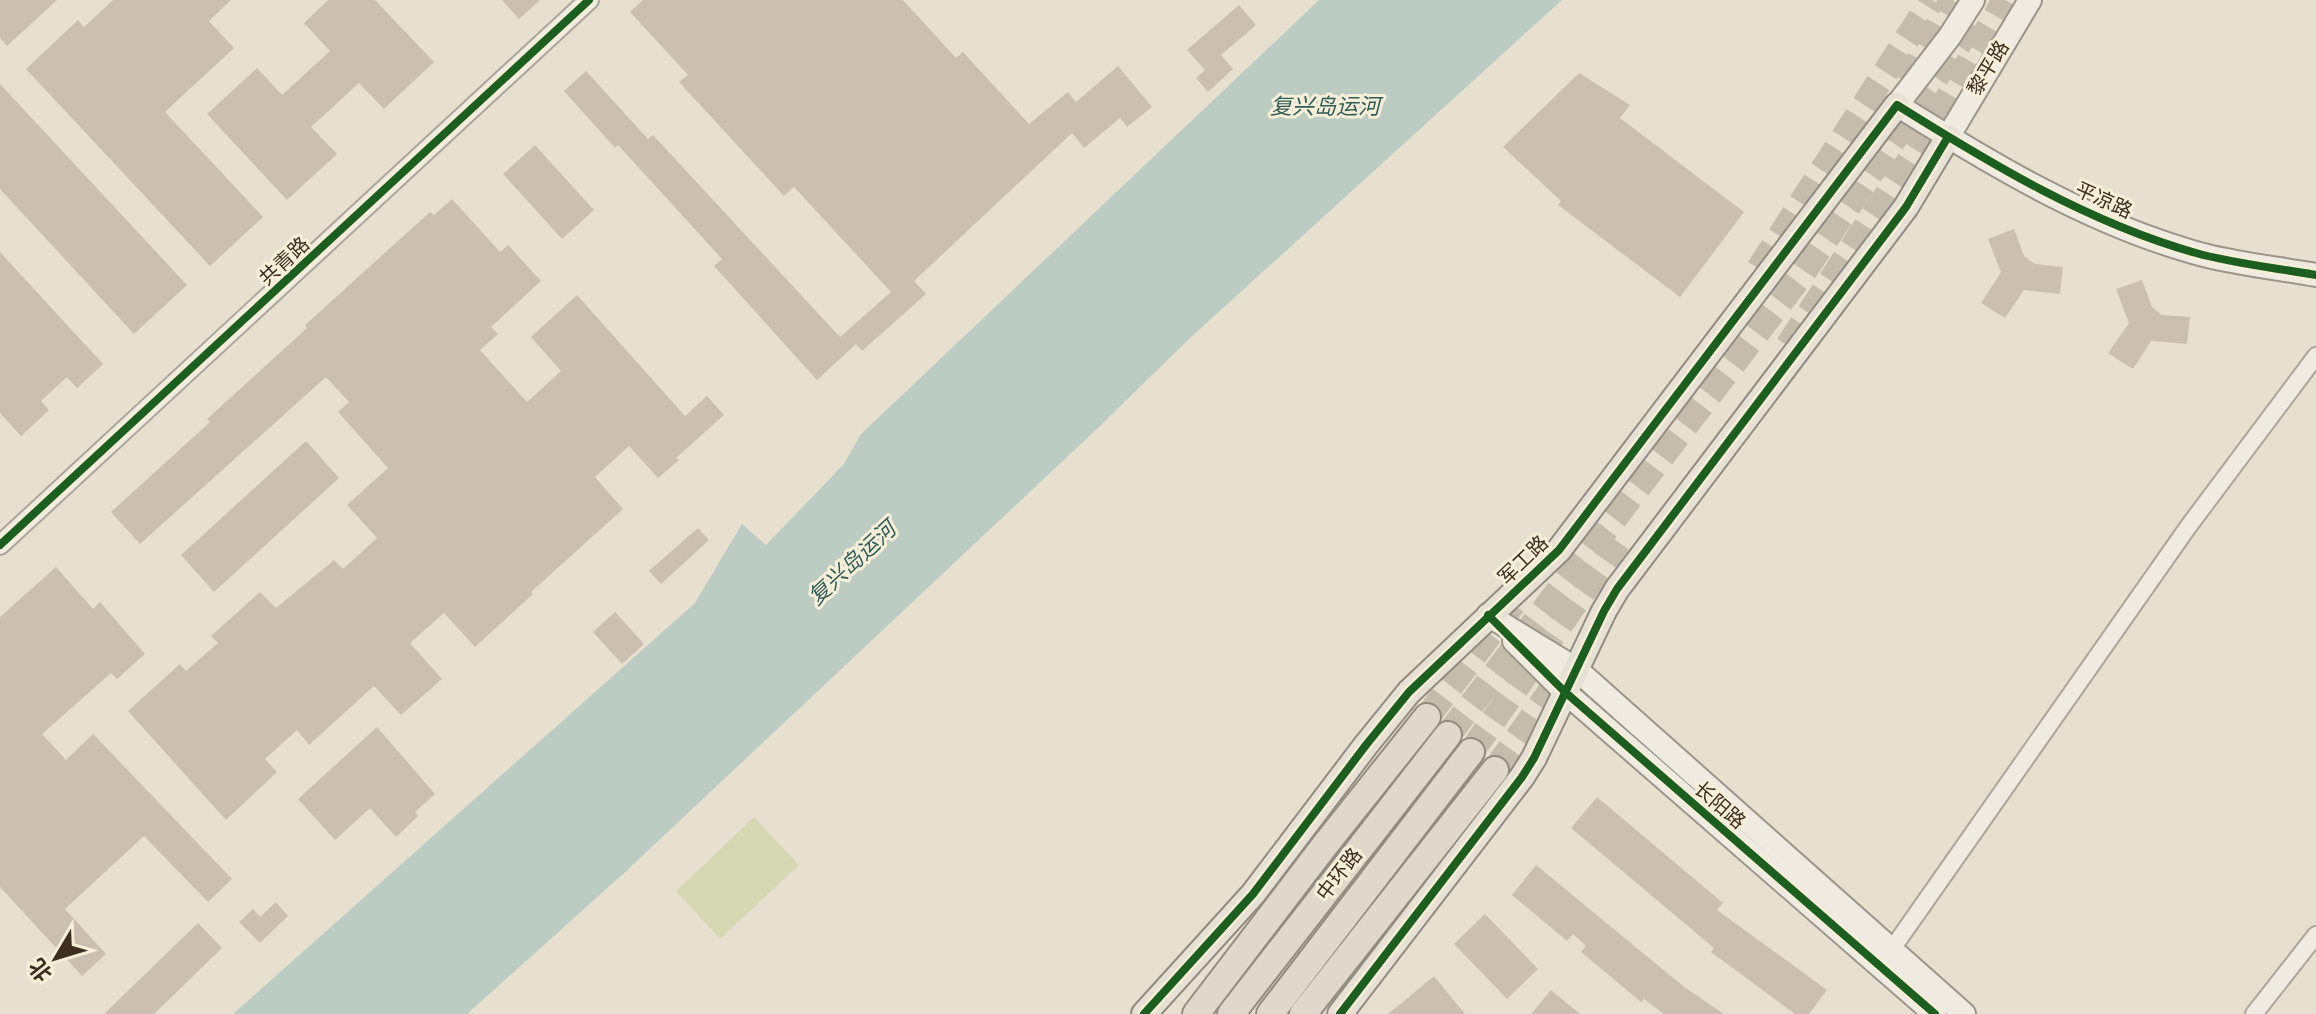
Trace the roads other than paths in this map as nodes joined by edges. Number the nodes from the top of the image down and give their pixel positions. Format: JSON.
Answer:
{"nodes":[{"id":1,"x":589,"y":0,"type":"edge"},
{"id":2,"x":1973,"y":0,"type":"edge"},
{"id":3,"x":2030,"y":0,"type":"edge"},
{"id":4,"x":1897,"y":105,"type":"junction"},
{"id":5,"x":1948,"y":137,"type":"junction"},
{"id":6,"x":2316,"y":275,"type":"edge"},
{"id":7,"x":2316,"y":356,"type":"edge"},
{"id":8,"x":0,"y":545,"type":"edge"},
{"id":9,"x":1488,"y":615,"type":"junction"},
{"id":10,"x":1576,"y":669,"type":"junction"},
{"id":11,"x":1565,"y":692,"type":"junction"},
{"id":12,"x":1427,"y":717,"type":"tunnel mouth"},
{"id":13,"x":1448,"y":735,"type":"tunnel mouth"},
{"id":14,"x":1471,"y":752,"type":"tunnel mouth"},
{"id":15,"x":1495,"y":770,"type":"tunnel mouth"},
{"id":16,"x":2316,"y":935,"type":"edge"},
{"id":17,"x":1892,"y":949,"type":"junction"},
{"id":18,"x":1200,"y":1008,"type":"edge"},
{"id":19,"x":1144,"y":1014,"type":"edge"},
{"id":20,"x":1231,"y":1014,"type":"edge"},
{"id":21,"x":1270,"y":1014,"type":"edge"},
{"id":22,"x":1303,"y":1014,"type":"edge"},
{"id":23,"x":1340,"y":1014,"type":"edge"},
{"id":24,"x":1935,"y":1014,"type":"edge"},
{"id":25,"x":1964,"y":1014,"type":"edge"},
{"id":26,"x":2254,"y":1014,"type":"edge"}],
"edges":[{"from":1,"to":8,"type":"street","name":"共青路"},
{"from":2,"to":4,"type":"main road"},
{"from":3,"to":5,"type":"main road","name":"黎平路"},
{"from":4,"to":5,"type":"main road","name":"平凉路"},
{"from":4,"to":9,"type":"main road","name":"军工路"},
{"from":5,"to":6,"type":"main road","name":"平凉路"},
{"from":5,"to":10,"type":"main road"},
{"from":7,"to":17,"type":"street"},
{"from":9,"to":10,"type":"main road","name":"长阳路"},
{"from":9,"to":11,"type":"main road","name":"长阳路"},
{"from":9,"to":19,"type":"main road","name":"军工路"},
{"from":10,"to":11,"type":"main road"},
{"from":10,"to":17,"type":"main road","name":"长阳路"},
{"from":11,"to":23,"type":"main road"},
{"from":11,"to":24,"type":"main road","name":"长阳路"},
{"from":12,"to":18,"type":"highway"},
{"from":13,"to":20,"type":"highway","name":"中环路"},
{"from":14,"to":21,"type":"highway","name":"中环路"},
{"from":15,"to":22,"type":"highway"},
{"from":16,"to":26,"type":"street"},
{"from":17,"to":25,"type":"main road","name":"长阳路"}]}
